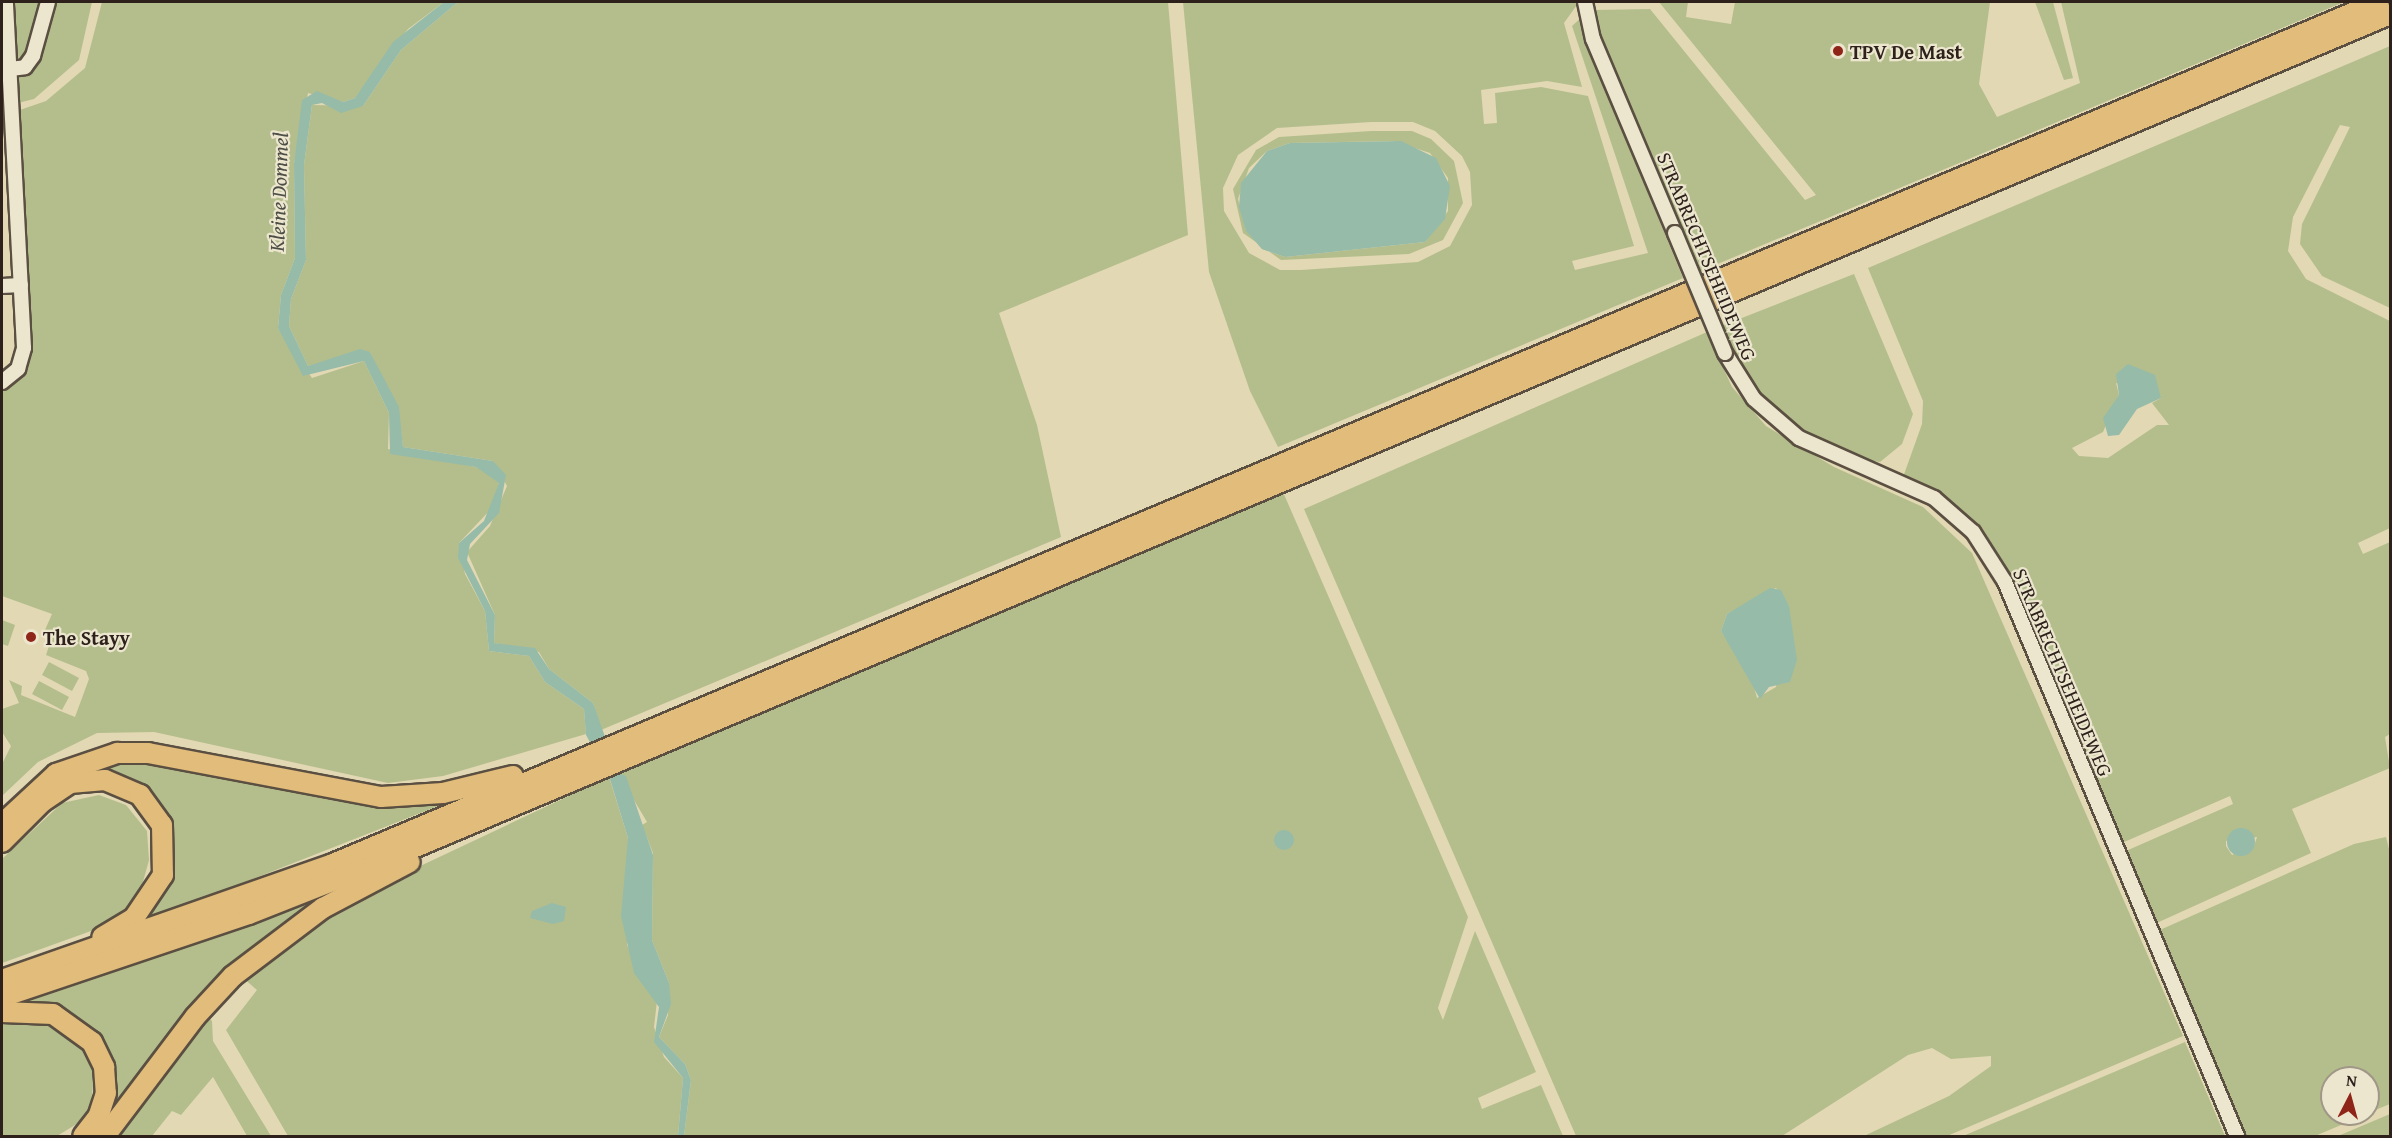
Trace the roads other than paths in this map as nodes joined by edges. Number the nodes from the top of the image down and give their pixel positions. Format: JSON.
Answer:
{"nodes":[{"id":1,"x":6,"y":2,"type":"edge"},
{"id":2,"x":48,"y":2,"type":"edge"},
{"id":3,"x":2379,"y":2,"type":"edge"},
{"id":4,"x":1585,"y":3,"type":"edge"},
{"id":5,"x":2391,"y":14,"type":"edge"},
{"id":6,"x":5,"y":70,"type":"edge"},
{"id":7,"x":21,"y":285,"type":"junction"},
{"id":8,"x":2,"y":286,"type":"edge"},
{"id":9,"x":2,"y":382,"type":"edge"},
{"id":10,"x":606,"y":758,"type":"junction"},
{"id":11,"x":500,"y":811,"type":"junction"},
{"id":12,"x":2,"y":824,"type":"edge"},
{"id":13,"x":2,"y":842,"type":"edge"},
{"id":14,"x":26,"y":972,"type":"junction"},
{"id":15,"x":2,"y":980,"type":"edge"},
{"id":16,"x":2,"y":997,"type":"edge"},
{"id":17,"x":2,"y":1012,"type":"edge"},
{"id":18,"x":83,"y":1137,"type":"edge"},
{"id":19,"x":105,"y":1137,"type":"edge"},
{"id":20,"x":2237,"y":1137,"type":"edge"}],
"edges":[{"from":1,"to":6,"type":"street"},
{"from":2,"to":6,"type":"street"},
{"from":3,"to":10,"type":"highway"},
{"from":4,"to":20,"type":"street","name":"STRABRECHTSEHEIDEWEG","bridge":true},
{"from":5,"to":10,"type":"highway"},
{"from":6,"to":7,"type":"street"},
{"from":7,"to":8,"type":"street"},
{"from":7,"to":9,"type":"street"},
{"from":10,"to":11,"type":"highway"},
{"from":10,"to":12,"type":"highway"},
{"from":10,"to":14,"type":"highway"},
{"from":11,"to":16,"type":"highway"},
{"from":11,"to":19,"type":"highway"},
{"from":13,"to":14,"type":"highway"},
{"from":14,"to":15,"type":"highway"},
{"from":17,"to":18,"type":"highway"}]}
